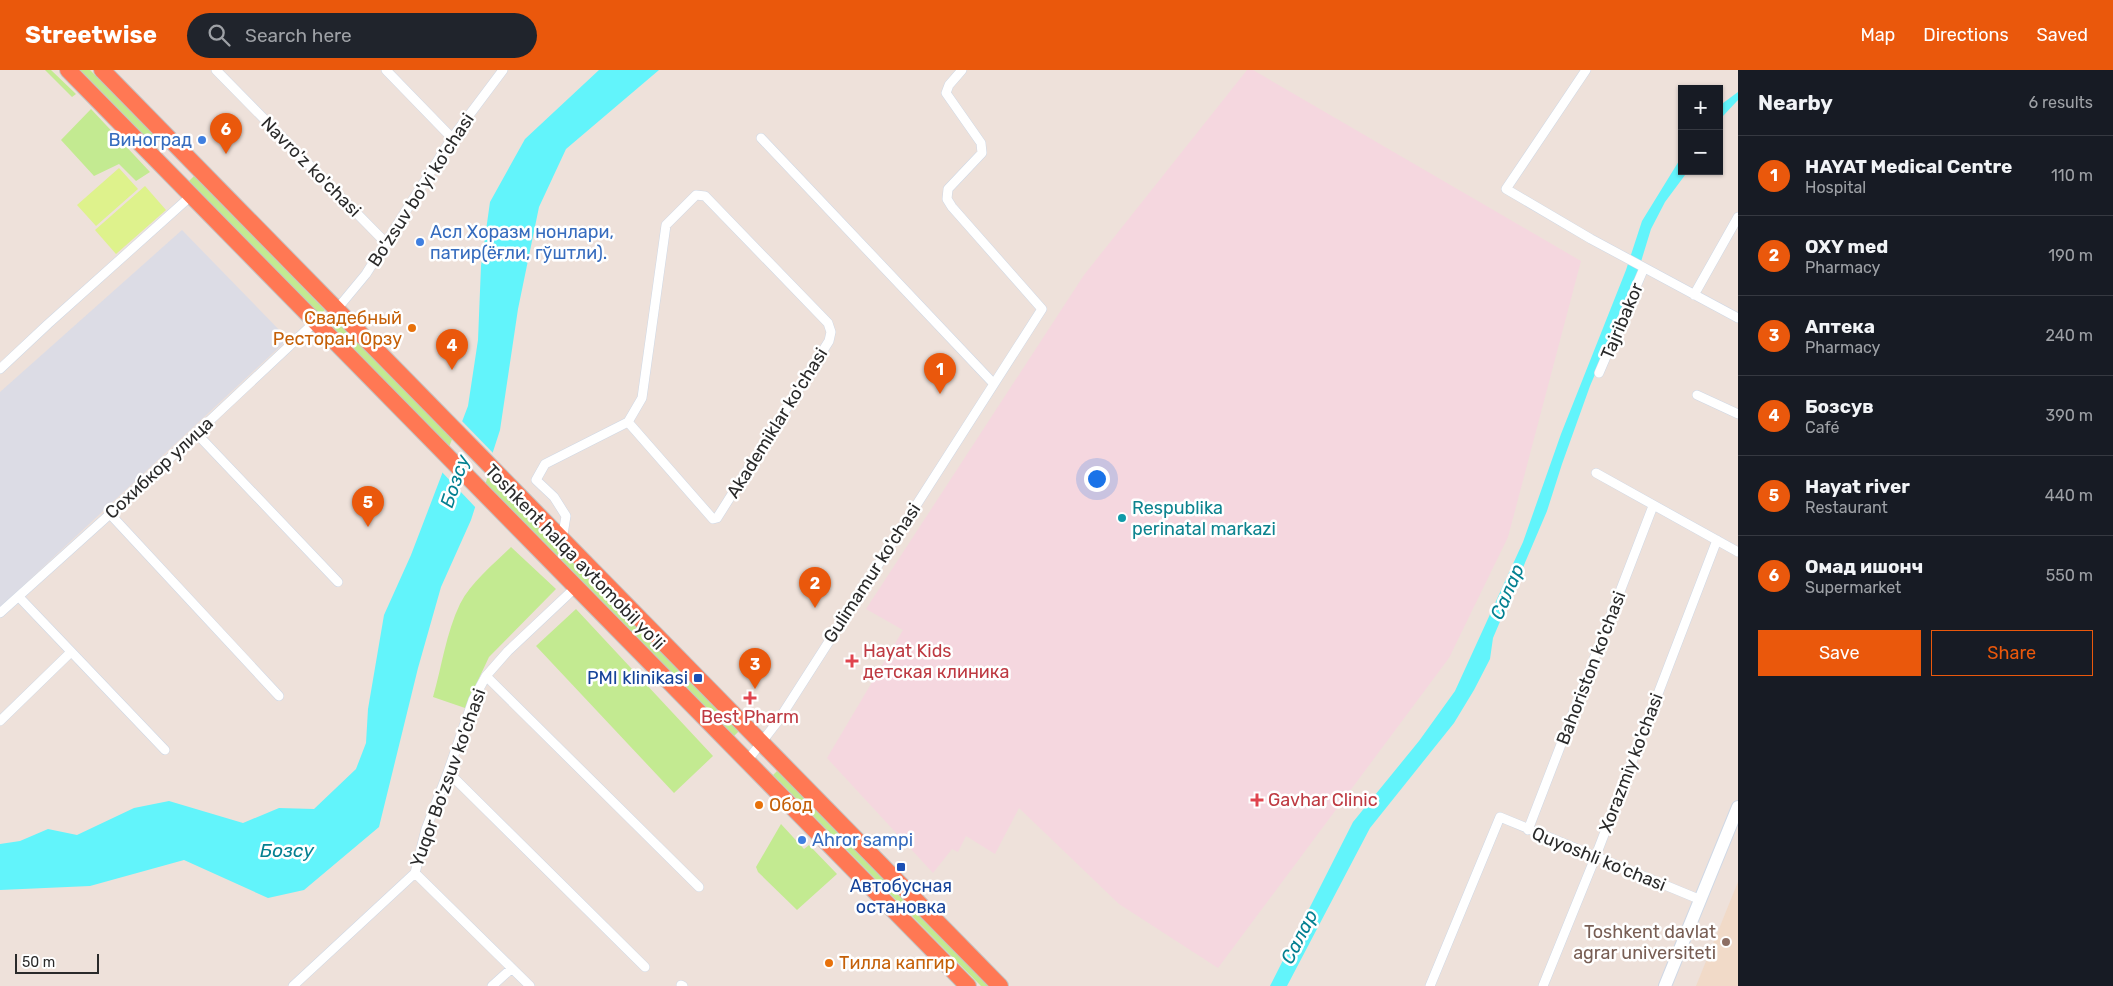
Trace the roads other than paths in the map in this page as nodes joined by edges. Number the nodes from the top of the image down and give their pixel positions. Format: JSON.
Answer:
{"nodes":[{"id":1,"x":68,"y":70,"type":"edge"},
{"id":2,"x":102,"y":70,"type":"edge"},
{"id":3,"x":216,"y":70,"type":"edge"},
{"id":4,"x":386,"y":70,"type":"edge"},
{"id":5,"x":503,"y":70,"type":"edge"},
{"id":6,"x":962,"y":70,"type":"edge"},
{"id":7,"x":1586,"y":70,"type":"edge"},
{"id":8,"x":452,"y":138,"type":"junction"},
{"id":9,"x":761,"y":138,"type":"dead end"},
{"id":10,"x":182,"y":152,"type":"junction"},
{"id":11,"x":166,"y":168,"type":"junction"},
{"id":12,"x":192,"y":195,"type":"junction"},
{"id":13,"x":1738,"y":217,"type":"edge"},
{"id":14,"x":385,"y":242,"type":"junction"},
{"id":15,"x":1644,"y":268,"type":"junction"},
{"id":16,"x":1694,"y":295,"type":"junction"},
{"id":17,"x":337,"y":309,"type":"junction"},
{"id":18,"x":1738,"y":318,"type":"edge"},
{"id":19,"x":316,"y":321,"type":"junction"},
{"id":20,"x":0,"y":369,"type":"edge"},
{"id":21,"x":1600,"y":374,"type":"dead end"},
{"id":22,"x":994,"y":384,"type":"junction"},
{"id":23,"x":1697,"y":395,"type":"dead end"},
{"id":24,"x":1738,"y":414,"type":"edge"},
{"id":25,"x":628,"y":422,"type":"junction"},
{"id":26,"x":197,"y":434,"type":"junction"},
{"id":27,"x":1596,"y":473,"type":"dead end"},
{"id":28,"x":1653,"y":506,"type":"junction"},
{"id":29,"x":110,"y":514,"type":"junction"},
{"id":30,"x":562,"y":540,"type":"junction"},
{"id":31,"x":1717,"y":540,"type":"junction"},
{"id":32,"x":1738,"y":552,"type":"edge"},
{"id":33,"x":338,"y":582,"type":"dead end"},
{"id":34,"x":576,"y":587,"type":"junction"},
{"id":35,"x":18,"y":596,"type":"junction"},
{"id":36,"x":0,"y":613,"type":"edge"},
{"id":37,"x":71,"y":652,"type":"junction"},
{"id":38,"x":486,"y":676,"type":"junction"},
{"id":39,"x":279,"y":696,"type":"dead end"},
{"id":40,"x":0,"y":722,"type":"edge"},
{"id":41,"x":762,"y":743,"type":"junction"},
{"id":42,"x":165,"y":750,"type":"dead end"},
{"id":43,"x":747,"y":761,"type":"junction"},
{"id":44,"x":448,"y":772,"type":"junction"},
{"id":45,"x":1738,"y":807,"type":"edge"},
{"id":46,"x":1528,"y":830,"type":"junction"},
{"id":47,"x":1595,"y":858,"type":"junction"},
{"id":48,"x":415,"y":873,"type":"junction"},
{"id":49,"x":699,"y":887,"type":"dead end"},
{"id":50,"x":1700,"y":900,"type":"junction"},
{"id":51,"x":645,"y":967,"type":"dead end"},
{"id":52,"x":512,"y":968,"type":"junction"},
{"id":53,"x":966,"y":985,"type":"edge"},
{"id":54,"x":293,"y":986,"type":"edge"},
{"id":55,"x":492,"y":986,"type":"edge"},
{"id":56,"x":530,"y":986,"type":"edge"},
{"id":57,"x":1000,"y":986,"type":"edge"},
{"id":58,"x":1430,"y":986,"type":"edge"},
{"id":59,"x":1543,"y":986,"type":"edge"},
{"id":60,"x":1665,"y":986,"type":"edge"}],
"edges":[{"from":1,"to":11,"type":"highway","name":"Toshkent halqa avtomobil yo'li"},
{"from":2,"to":10,"type":"highway","name":"Toshkent halqa avtomobil yo'li"},
{"from":3,"to":14,"type":"street","name":"Navro'z ko'chasi"},
{"from":4,"to":8,"type":"street"},
{"from":5,"to":8,"type":"street","name":"Bo'zsuv bo'yi ko'chasi"},
{"from":6,"to":22,"type":"street","name":"Gulimamur ko'chasi"},
{"from":7,"to":15,"type":"street"},
{"from":8,"to":14,"type":"street","name":"Bo'zsuv bo'yi ko'chasi"},
{"from":9,"to":22,"type":"street"},
{"from":10,"to":11,"type":"highway"},
{"from":10,"to":17,"type":"highway","name":"Toshkent halqa avtomobil yo'li"},
{"from":11,"to":12,"type":"highway","name":"Toshkent halqa avtomobil yo'li"},
{"from":12,"to":19,"type":"highway","name":"Toshkent halqa avtomobil yo'li"},
{"from":12,"to":20,"type":"street"},
{"from":13,"to":16,"type":"street"},
{"from":14,"to":17,"type":"street","name":"Bo'zsuv bo'yi ko'chasi"},
{"from":15,"to":16,"type":"street"},
{"from":15,"to":21,"type":"street","name":"Tajribakor"},
{"from":16,"to":18,"type":"street"},
{"from":17,"to":30,"type":"highway","name":"Toshkent halqa avtomobil yo'li"},
{"from":19,"to":26,"type":"street","name":"Сохибкор улица"},
{"from":19,"to":34,"type":"highway","name":"Toshkent halqa avtomobil yo'li"},
{"from":22,"to":41,"type":"street","name":"Gulimamur ko'chasi"},
{"from":23,"to":24,"type":"street"},
{"from":25,"to":25,"type":"street","name":"Akademiklar ko'chasi"},
{"from":25,"to":30,"type":"street"},
{"from":26,"to":29,"type":"street","name":"Сохибкор улица"},
{"from":26,"to":33,"type":"street"},
{"from":27,"to":28,"type":"street"},
{"from":28,"to":31,"type":"street"},
{"from":28,"to":46,"type":"street","name":"Bahoriston ko'chasi"},
{"from":29,"to":35,"type":"street","name":"Сохибкор улица"},
{"from":29,"to":39,"type":"street"},
{"from":30,"to":41,"type":"highway","name":"Toshkent halqa avtomobil yo'li"},
{"from":31,"to":32,"type":"street"},
{"from":31,"to":47,"type":"street","name":"Xorazmiy ko'chasi"},
{"from":34,"to":38,"type":"street","name":"Yuqor Bo'zsuv ko'chasi"},
{"from":34,"to":43,"type":"highway","name":"Toshkent halqa avtomobil yo'li"},
{"from":35,"to":36,"type":"street","name":"Сохибкор улица"},
{"from":35,"to":37,"type":"street"},
{"from":37,"to":40,"type":"street"},
{"from":37,"to":42,"type":"street"},
{"from":38,"to":44,"type":"street","name":"Yuqor Bo'zsuv ko'chasi"},
{"from":38,"to":49,"type":"street"},
{"from":41,"to":43,"type":"street","name":"Gulimamur ko'chasi"},
{"from":41,"to":57,"type":"highway","name":"Toshkent halqa avtomobil yo'li"},
{"from":43,"to":53,"type":"highway","name":"Toshkent halqa avtomobil yo'li"},
{"from":44,"to":48,"type":"street","name":"Yuqor Bo'zsuv ko'chasi"},
{"from":44,"to":51,"type":"street"},
{"from":45,"to":50,"type":"main road"},
{"from":46,"to":47,"type":"street","name":"Quyoshli ko'chasi"},
{"from":46,"to":58,"type":"street","name":"Quyoshli ko'chasi"},
{"from":47,"to":50,"type":"street","name":"Quyoshli ko'chasi"},
{"from":47,"to":59,"type":"street","name":"Xorazmiy ko'chasi"},
{"from":48,"to":52,"type":"street"},
{"from":48,"to":54,"type":"street","name":"Yuqor Bo'zsuv ko'chasi"},
{"from":50,"to":60,"type":"main road"},
{"from":52,"to":55,"type":"street"},
{"from":52,"to":56,"type":"street"}]}
